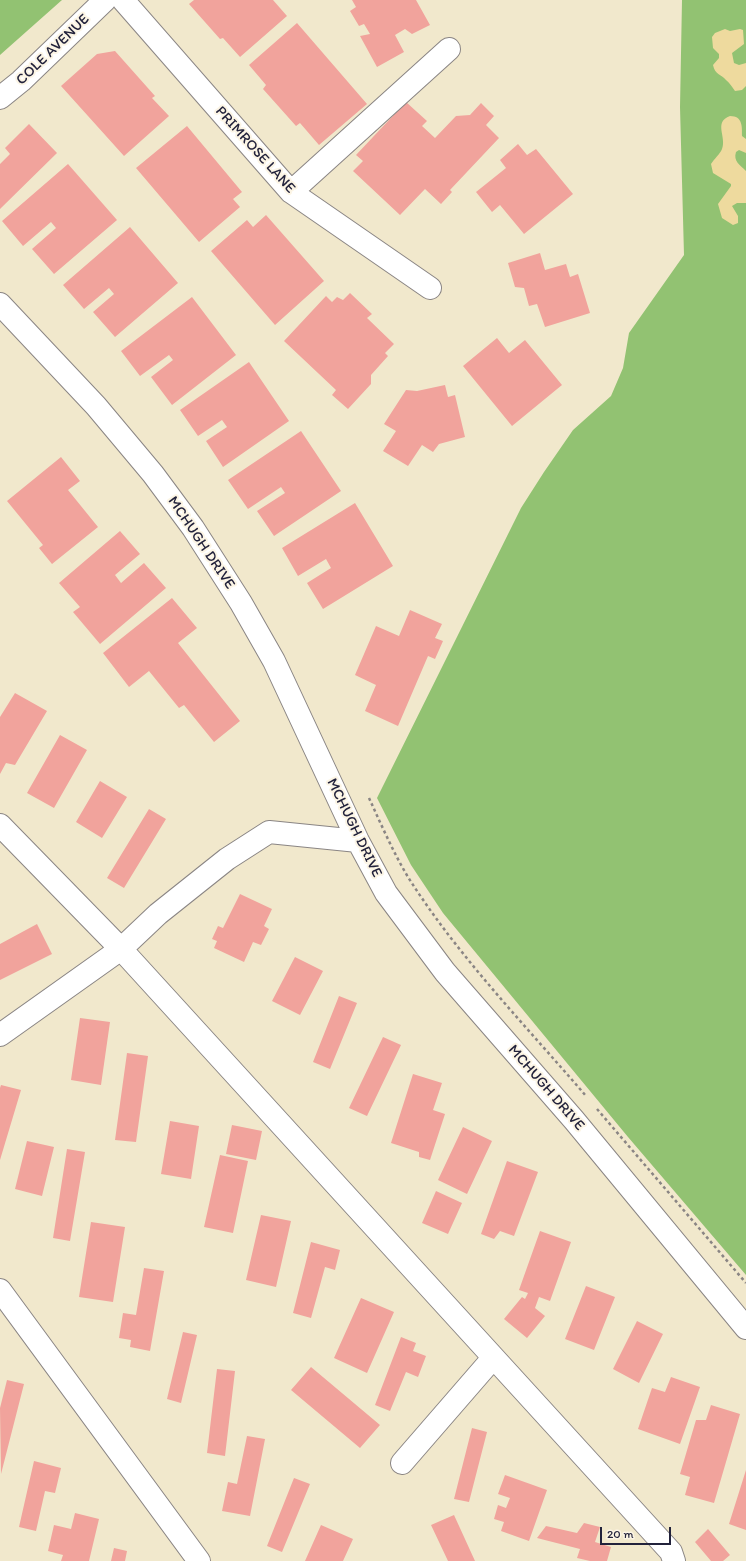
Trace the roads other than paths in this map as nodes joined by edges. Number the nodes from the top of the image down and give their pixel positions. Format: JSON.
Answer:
{"nodes":[{"id":1,"x":105,"y":0,"type":"edge"},
{"id":2,"x":123,"y":0,"type":"edge"},
{"id":3,"x":449,"y":50,"type":"dead end"},
{"id":4,"x":0,"y":98,"type":"edge"},
{"id":5,"x":291,"y":192,"type":"junction"},
{"id":6,"x":430,"y":288,"type":"dead end"},
{"id":7,"x":0,"y":304,"type":"edge"},
{"id":8,"x":0,"y":826,"type":"edge"},
{"id":9,"x":358,"y":841,"type":"junction"},
{"id":10,"x":121,"y":949,"type":"junction"},
{"id":11,"x":0,"y":1036,"type":"edge"},
{"id":12,"x":0,"y":1290,"type":"edge"},
{"id":13,"x":746,"y":1328,"type":"edge"},
{"id":14,"x":493,"y":1358,"type":"junction"},
{"id":15,"x":402,"y":1463,"type":"dead end"},
{"id":16,"x":199,"y":1561,"type":"edge"},
{"id":17,"x":674,"y":1561,"type":"edge"}],
"edges":[{"from":1,"to":4,"type":"street","name":"COLE AVENUE"},
{"from":2,"to":5,"type":"street","name":"PRIMROSE LANE"},
{"from":3,"to":5,"type":"street"},
{"from":5,"to":6,"type":"street","name":"PRIMROSE LANE"},
{"from":7,"to":9,"type":"street","name":"MCHUGH DRIVE"},
{"from":8,"to":10,"type":"street"},
{"from":9,"to":10,"type":"street"},
{"from":9,"to":13,"type":"street","name":"MCHUGH DRIVE"},
{"from":10,"to":11,"type":"street"},
{"from":10,"to":14,"type":"street"},
{"from":12,"to":16,"type":"street"},
{"from":14,"to":15,"type":"street"},
{"from":14,"to":17,"type":"street"}]}
